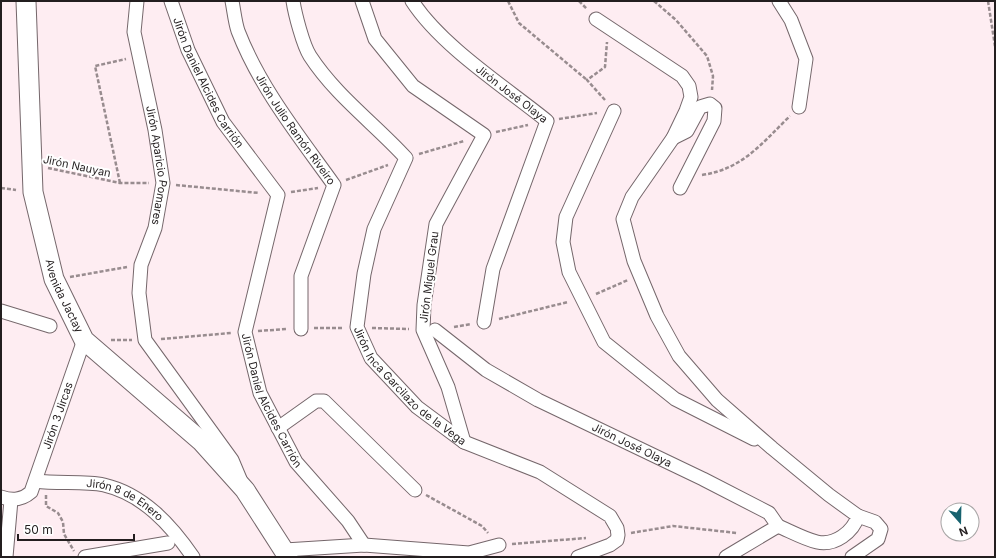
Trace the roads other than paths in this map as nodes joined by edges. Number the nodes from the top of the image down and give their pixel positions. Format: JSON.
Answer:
{"nodes":[{"id":1,"x":26,"y":1,"type":"edge"},
{"id":2,"x":137,"y":1,"type":"edge"},
{"id":3,"x":171,"y":1,"type":"edge"},
{"id":4,"x":232,"y":1,"type":"edge"},
{"id":5,"x":293,"y":1,"type":"edge"},
{"id":6,"x":362,"y":1,"type":"edge"},
{"id":7,"x":412,"y":1,"type":"edge"},
{"id":8,"x":779,"y":1,"type":"edge"},
{"id":9,"x":596,"y":19,"type":"dead end"},
{"id":10,"x":799,"y":107,"type":"road end"},
{"id":11,"x":614,"y":111,"type":"road end"},
{"id":12,"x":673,"y":138,"type":"junction"},
{"id":13,"x":680,"y":188,"type":"dead end"},
{"id":14,"x":1,"y":311,"type":"edge"},
{"id":15,"x":484,"y":322,"type":"dead end"},
{"id":16,"x":50,"y":326,"type":"dead end"},
{"id":17,"x":301,"y":329,"type":"dead end"},
{"id":18,"x":435,"y":330,"type":"dead end"},
{"id":19,"x":84,"y":340,"type":"junction"},
{"id":20,"x":278,"y":428,"type":"junction"},
{"id":21,"x":464,"y":442,"type":"junction"},
{"id":22,"x":772,"y":448,"type":"junction"},
{"id":23,"x":38,"y":485,"type":"junction"},
{"id":24,"x":245,"y":490,"type":"junction"},
{"id":25,"x":415,"y":490,"type":"road end"},
{"id":26,"x":6,"y":498,"type":"edge"},
{"id":27,"x":858,"y":516,"type":"junction"},
{"id":28,"x":778,"y":526,"type":"junction"},
{"id":29,"x":168,"y":543,"type":"dead end"},
{"id":30,"x":364,"y":545,"type":"junction"},
{"id":31,"x":499,"y":545,"type":"road end"},
{"id":32,"x":286,"y":554,"type":"edge"},
{"id":33,"x":468,"y":555,"type":"edge"},
{"id":34,"x":6,"y":557,"type":"edge"},
{"id":35,"x":85,"y":557,"type":"edge"},
{"id":36,"x":193,"y":557,"type":"edge"},
{"id":37,"x":578,"y":557,"type":"edge"},
{"id":38,"x":726,"y":557,"type":"edge"},
{"id":39,"x":852,"y":557,"type":"edge"}],
"edges":[{"from":1,"to":19,"type":"street","name":"Avenida Jactay"},
{"from":2,"to":24,"type":"street","name":"Jirón Aparicio Pomares"},
{"from":3,"to":20,"type":"street","name":"Jirón Daniel Alcides Carrión"},
{"from":4,"to":17,"type":"street","name":"Jirón Julio Ramón Riveiro"},
{"from":5,"to":21,"type":"street","name":"Jirón Inca Garcilazo de la Vega"},
{"from":6,"to":21,"type":"street","name":"Jirón Miguel Grau"},
{"from":7,"to":15,"type":"street","name":"Jirón José Olaya"},
{"from":8,"to":10,"type":"street"},
{"from":9,"to":12,"type":"street"},
{"from":11,"to":22,"type":"street"},
{"from":12,"to":13,"type":"street"},
{"from":12,"to":22,"type":"street"},
{"from":14,"to":16,"type":"street"},
{"from":18,"to":28,"type":"street","name":"Jirón José Olaya"},
{"from":19,"to":23,"type":"street","name":"Jirón 3 Jircas"},
{"from":19,"to":24,"type":"street","name":"Avenida Jactay"},
{"from":20,"to":25,"type":"street"},
{"from":20,"to":30,"type":"street","name":"Jirón Daniel Alcides Carrión"},
{"from":21,"to":37,"type":"street","name":"Jirón Inca Garcilazo de la Vega"},
{"from":22,"to":27,"type":"street"},
{"from":23,"to":26,"type":"street","name":"Jirón 8 de Enero"},
{"from":23,"to":36,"type":"street","name":"Jirón 8 de Enero"},
{"from":24,"to":32,"type":"street","name":"Avenida Jactay"},
{"from":26,"to":34,"type":"street"},
{"from":27,"to":28,"type":"street"},
{"from":27,"to":39,"type":"street"},
{"from":28,"to":38,"type":"street"},
{"from":29,"to":35,"type":"street"},
{"from":30,"to":32,"type":"street"},
{"from":30,"to":33,"type":"street"},
{"from":31,"to":33,"type":"street"}]}
